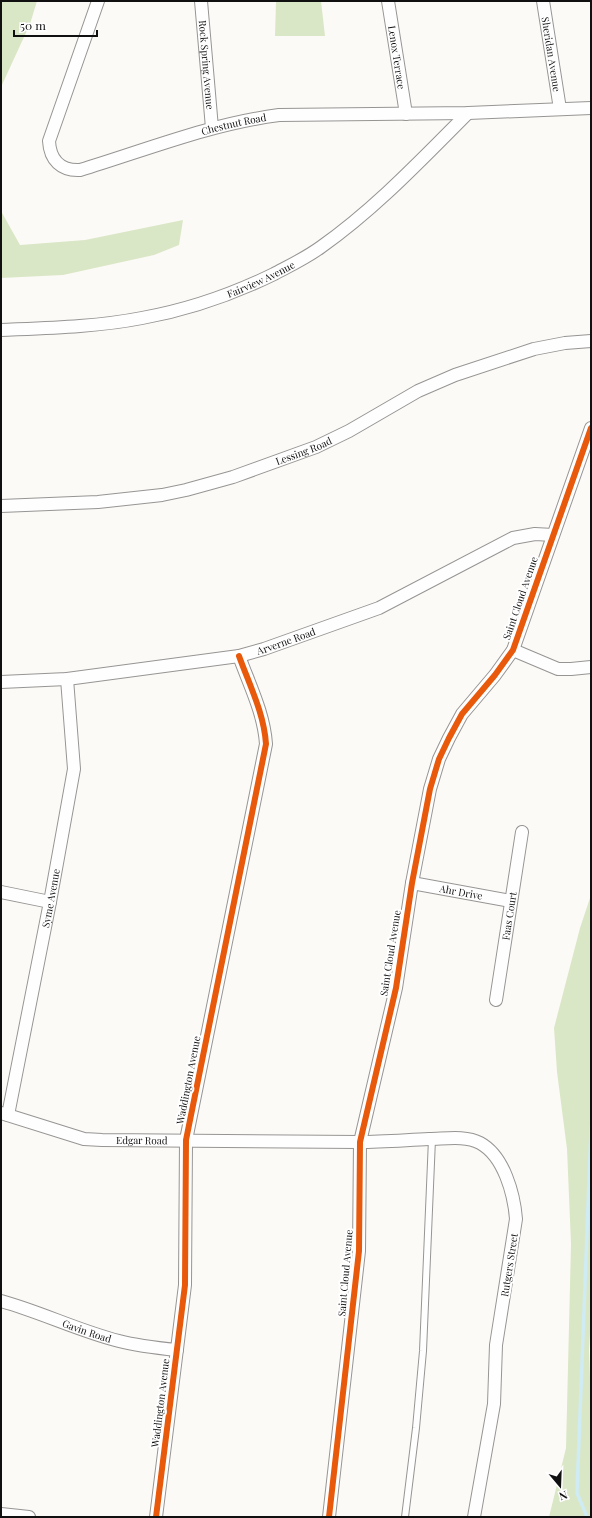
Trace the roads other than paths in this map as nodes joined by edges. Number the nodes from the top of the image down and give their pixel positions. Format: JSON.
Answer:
{"nodes":[{"id":1,"x":98,"y":1,"type":"edge"},
{"id":2,"x":201,"y":1,"type":"edge"},
{"id":3,"x":388,"y":1,"type":"edge"},
{"id":4,"x":543,"y":1,"type":"edge"},
{"id":5,"x":591,"y":108,"type":"edge"},
{"id":6,"x":560,"y":109,"type":"junction"},
{"id":7,"x":468,"y":113,"type":"junction"},
{"id":8,"x":406,"y":114,"type":"junction"},
{"id":9,"x":212,"y":128,"type":"junction"},
{"id":10,"x":1,"y":330,"type":"edge"},
{"id":11,"x":591,"y":341,"type":"edge"},
{"id":12,"x":591,"y":428,"type":"edge"},
{"id":13,"x":1,"y":506,"type":"edge"},
{"id":14,"x":553,"y":535,"type":"junction"},
{"id":15,"x":514,"y":650,"type":"junction"},
{"id":16,"x":239,"y":656,"type":"junction"},
{"id":17,"x":590,"y":667,"type":"edge"},
{"id":18,"x":68,"y":679,"type":"junction"},
{"id":19,"x":1,"y":682,"type":"edge"},
{"id":20,"x":522,"y":832,"type":"dead end"},
{"id":21,"x":412,"y":884,"type":"junction"},
{"id":22,"x":1,"y":892,"type":"edge"},
{"id":23,"x":510,"y":901,"type":"junction"},
{"id":24,"x":50,"y":902,"type":"junction"},
{"id":25,"x":496,"y":1000,"type":"dead end"},
{"id":26,"x":5,"y":1114,"type":"edge"},
{"id":27,"x":432,"y":1139,"type":"junction"},
{"id":28,"x":186,"y":1140,"type":"junction"},
{"id":29,"x":360,"y":1142,"type":"junction"},
{"id":30,"x":1,"y":1301,"type":"edge"},
{"id":31,"x":177,"y":1350,"type":"junction"},
{"id":32,"x":1,"y":1514,"type":"edge"},
{"id":33,"x":29,"y":1517,"type":"edge"},
{"id":34,"x":156,"y":1517,"type":"edge"},
{"id":35,"x":329,"y":1517,"type":"edge"},
{"id":36,"x":405,"y":1517,"type":"edge"},
{"id":37,"x":474,"y":1517,"type":"edge"}],
"edges":[{"from":1,"to":9,"type":"street","name":"Chestnut Road"},
{"from":2,"to":9,"type":"street","name":"Rock Spring Avenue"},
{"from":3,"to":8,"type":"street","name":"Lenox Terrace"},
{"from":4,"to":6,"type":"street","name":"Sheridan Avenue"},
{"from":5,"to":6,"type":"street","name":"Chestnut Road"},
{"from":6,"to":7,"type":"street","name":"Chestnut Road"},
{"from":7,"to":8,"type":"street","name":"Chestnut Road"},
{"from":7,"to":10,"type":"street","name":"Fairview Avenue"},
{"from":8,"to":9,"type":"street","name":"Chestnut Road"},
{"from":11,"to":13,"type":"street","name":"Lessing Road"},
{"from":12,"to":14,"type":"street","name":"Saint Cloud Avenue"},
{"from":14,"to":15,"type":"street","name":"Saint Cloud Avenue"},
{"from":14,"to":16,"type":"street","name":"Arverne Road"},
{"from":15,"to":17,"type":"street"},
{"from":15,"to":21,"type":"street","name":"Saint Cloud Avenue"},
{"from":16,"to":18,"type":"street","name":"Arverne Road"},
{"from":16,"to":28,"type":"street","name":"Waddington Avenue"},
{"from":18,"to":19,"type":"street","name":"Arverne Road"},
{"from":18,"to":24,"type":"street","name":"Syme Avenue"},
{"from":20,"to":23,"type":"street","name":"Faas Court"},
{"from":21,"to":23,"type":"street","name":"Ahr Drive"},
{"from":21,"to":29,"type":"street","name":"Saint Cloud Avenue"},
{"from":22,"to":24,"type":"street"},
{"from":23,"to":25,"type":"street","name":"Faas Court"},
{"from":24,"to":26,"type":"street","name":"Syme Avenue"},
{"from":26,"to":28,"type":"street","name":"Edgar Road"},
{"from":27,"to":29,"type":"street","name":"Rutgers Street"},
{"from":27,"to":36,"type":"lane"},
{"from":27,"to":37,"type":"street","name":"Rutgers Street"},
{"from":28,"to":29,"type":"street","name":"Edgar Road"},
{"from":28,"to":31,"type":"street","name":"Waddington Avenue"},
{"from":29,"to":35,"type":"street","name":"Saint Cloud Avenue"},
{"from":30,"to":31,"type":"street","name":"Gavin Road"},
{"from":31,"to":34,"type":"street","name":"Waddington Avenue"},
{"from":32,"to":33,"type":"street"}]}
